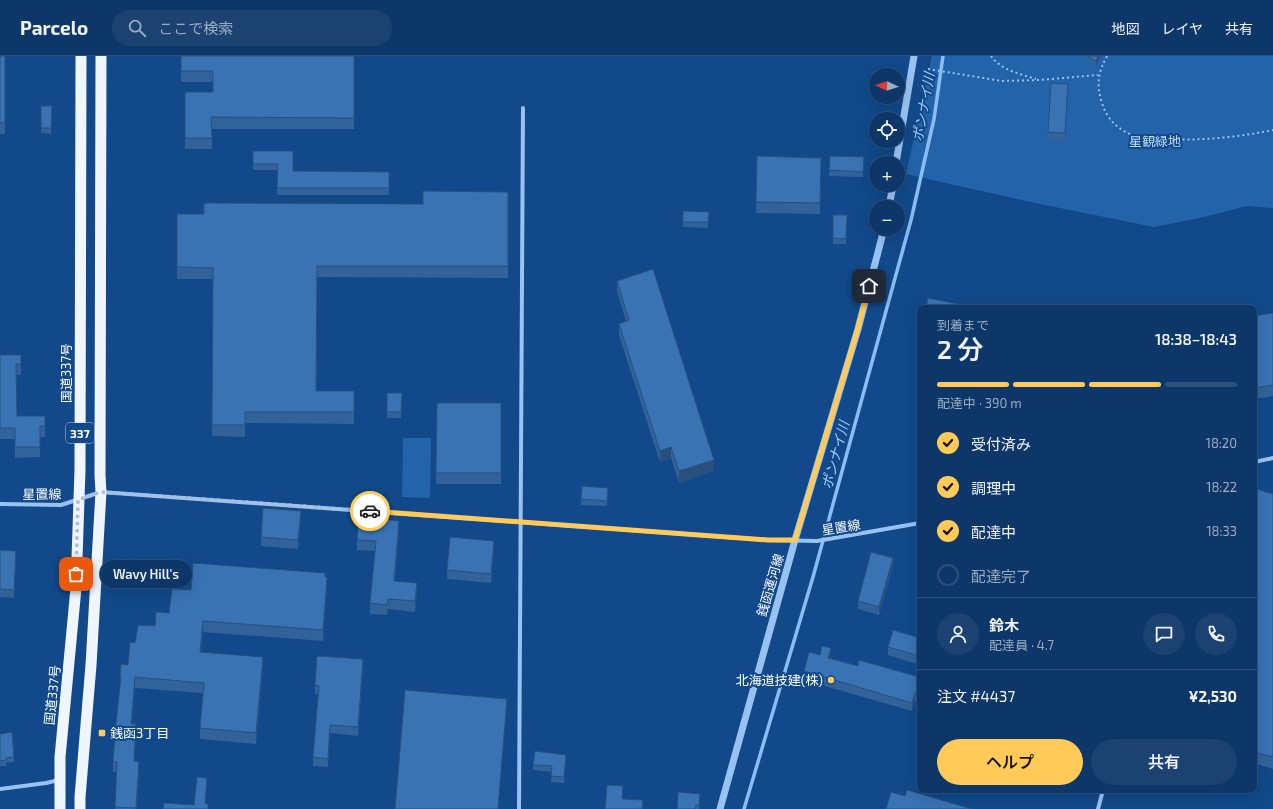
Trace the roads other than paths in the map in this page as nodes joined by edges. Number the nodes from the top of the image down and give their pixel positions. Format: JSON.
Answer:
{"nodes":[{"id":1,"x":81,"y":56,"type":"edge"},
{"id":2,"x":101,"y":56,"type":"edge"},
{"id":3,"x":914,"y":56,"type":"edge"},
{"id":4,"x":523,"y":108,"type":"dead end"},
{"id":5,"x":897,"y":156,"type":"edge"},
{"id":6,"x":882,"y":236,"type":"edge"},
{"id":7,"x":1273,"y":458,"type":"edge"},
{"id":8,"x":1257,"y":461,"type":"edge"},
{"id":9,"x":101,"y":492,"type":"junction"},
{"id":10,"x":78,"y":500,"type":"junction"},
{"id":11,"x":0,"y":504,"type":"edge"},
{"id":12,"x":521,"y":522,"type":"junction"},
{"id":13,"x":917,"y":524,"type":"edge"},
{"id":14,"x":795,"y":540,"type":"junction"},
{"id":15,"x":60,"y":779,"type":"junction"},
{"id":16,"x":0,"y":788,"type":"edge"},
{"id":17,"x":1102,"y":793,"type":"edge"},
{"id":18,"x":60,"y":809,"type":"edge"},
{"id":19,"x":80,"y":809,"type":"edge"},
{"id":20,"x":519,"y":809,"type":"edge"},
{"id":21,"x":720,"y":809,"type":"edge"},
{"id":22,"x":1098,"y":809,"type":"edge"}],
"edges":[{"from":1,"to":10,"type":"highway","name":"国道337号","number":"337"},
{"from":2,"to":9,"type":"highway","number":"337"},
{"from":3,"to":5,"type":"street"},
{"from":4,"to":12,"type":"street"},
{"from":6,"to":14,"type":"street","name":"銭函運河線"},
{"from":7,"to":8,"type":"street"},
{"from":9,"to":10,"type":"street","name":"星置線"},
{"from":9,"to":12,"type":"street","name":"星置線"},
{"from":9,"to":19,"type":"highway","number":"337"},
{"from":10,"to":11,"type":"street","name":"星置線"},
{"from":10,"to":15,"type":"highway","name":"国道337号","number":"337"},
{"from":12,"to":14,"type":"street","name":"星置線"},
{"from":12,"to":20,"type":"street"},
{"from":13,"to":14,"type":"street","name":"星置線"},
{"from":14,"to":21,"type":"street","name":"銭函運河線"},
{"from":15,"to":16,"type":"street"},
{"from":15,"to":18,"type":"highway","name":"国道337号","number":"337"},
{"from":17,"to":22,"type":"street"}]}
